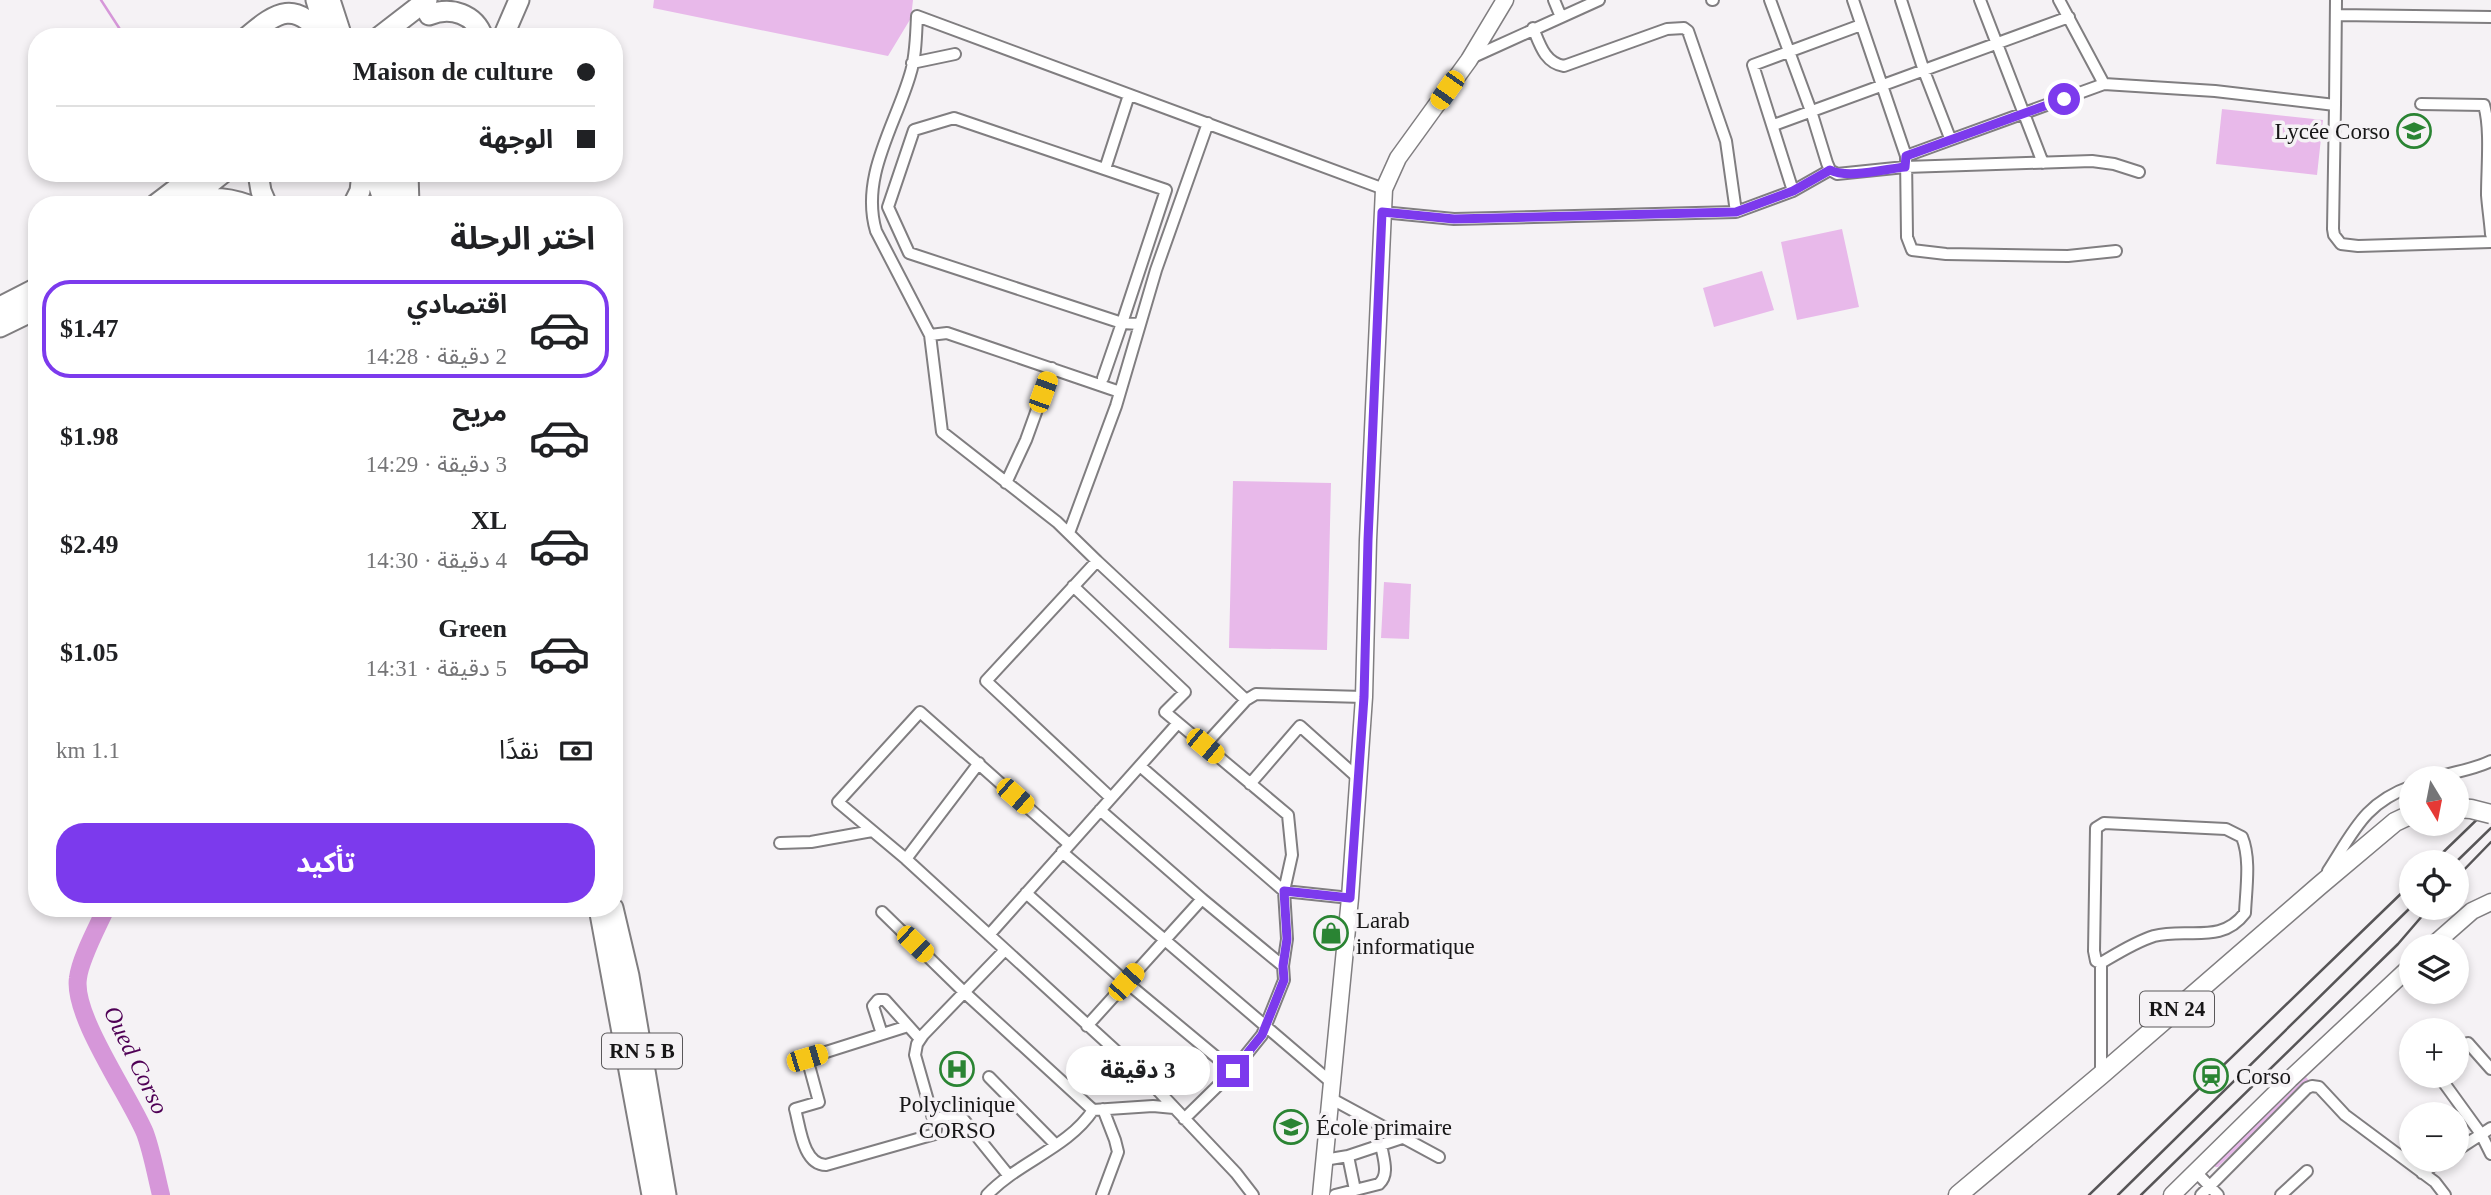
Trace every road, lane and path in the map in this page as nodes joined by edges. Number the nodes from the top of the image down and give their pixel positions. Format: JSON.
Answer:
{"nodes":[{"id":1,"x":270,"y":0,"type":"edge"},
{"id":2,"x":327,"y":0,"type":"edge"},
{"id":3,"x":448,"y":0,"type":"edge"},
{"id":4,"x":519,"y":0,"type":"edge"},
{"id":5,"x":1505,"y":0,"type":"edge"},
{"id":6,"x":1554,"y":0,"type":"edge"},
{"id":7,"x":1597,"y":0,"type":"edge"},
{"id":8,"x":1770,"y":0,"type":"edge"},
{"id":9,"x":1853,"y":0,"type":"edge"},
{"id":10,"x":1901,"y":0,"type":"edge"},
{"id":11,"x":1980,"y":0,"type":"edge"},
{"id":12,"x":2059,"y":0,"type":"edge"},
{"id":13,"x":2336,"y":0,"type":"edge"},
{"id":14,"x":427,"y":4,"type":"edge"},
{"id":15,"x":2337,"y":15,"type":"junction"},
{"id":16,"x":1562,"y":17,"type":"junction"},
{"id":17,"x":2491,"y":17,"type":"edge"},
{"id":18,"x":2069,"y":18,"type":"junction"},
{"id":19,"x":1861,"y":25,"type":"junction"},
{"id":20,"x":247,"y":28,"type":"edge"},
{"id":21,"x":258,"y":28,"type":"edge"},
{"id":22,"x":316,"y":28,"type":"edge"},
{"id":23,"x":325,"y":28,"type":"edge"},
{"id":24,"x":338,"y":28,"type":"edge"},
{"id":25,"x":392,"y":28,"type":"edge"},
{"id":26,"x":408,"y":28,"type":"edge"},
{"id":27,"x":479,"y":28,"type":"edge"},
{"id":28,"x":507,"y":28,"type":"edge"},
{"id":29,"x":1533,"y":28,"type":"junction"},
{"id":30,"x":1997,"y":45,"type":"junction"},
{"id":31,"x":1789,"y":53,"type":"junction"},
{"id":32,"x":955,"y":54,"type":"dead end"},
{"id":33,"x":1469,"y":60,"type":"junction"},
{"id":34,"x":912,"y":63,"type":"junction"},
{"id":35,"x":1924,"y":71,"type":"junction"},
{"id":36,"x":2104,"y":84,"type":"junction"},
{"id":37,"x":1883,"y":85,"type":"junction"},
{"id":38,"x":1129,"y":95,"type":"junction"},
{"id":39,"x":2421,"y":104,"type":"dead end"},
{"id":40,"x":2336,"y":105,"type":"junction"},
{"id":41,"x":1811,"y":111,"type":"junction"},
{"id":42,"x":2025,"y":113,"type":"junction"},
{"id":43,"x":1208,"y":123,"type":"junction"},
{"id":44,"x":1774,"y":125,"type":"junction"},
{"id":45,"x":1950,"y":138,"type":"junction"},
{"id":46,"x":1906,"y":161,"type":"junction"},
{"id":47,"x":2043,"y":163,"type":"junction"},
{"id":48,"x":1105,"y":169,"type":"junction"},
{"id":49,"x":1830,"y":170,"type":"junction"},
{"id":50,"x":2139,"y":172,"type":"dead end"},
{"id":51,"x":208,"y":182,"type":"edge"},
{"id":52,"x":1384,"y":189,"type":"junction"},
{"id":53,"x":1166,"y":190,"type":"junction"},
{"id":54,"x":1793,"y":191,"type":"junction"},
{"id":55,"x":1183,"y":194,"type":"junction"},
{"id":56,"x":185,"y":196,"type":"edge"},
{"id":57,"x":1382,"y":212,"type":"junction"},
{"id":58,"x":1736,"y":212,"type":"junction"},
{"id":59,"x":2491,"y":234,"type":"edge"},
{"id":60,"x":2491,"y":242,"type":"edge"},
{"id":61,"x":2116,"y":251,"type":"dead end"},
{"id":62,"x":28,"y":293,"type":"edge"},
{"id":63,"x":0,"y":307,"type":"edge"},
{"id":64,"x":28,"y":313,"type":"edge"},
{"id":65,"x":1122,"y":323,"type":"junction"},
{"id":66,"x":1140,"y":324,"type":"junction"},
{"id":67,"x":0,"y":327,"type":"edge"},
{"id":68,"x":930,"y":335,"type":"junction"},
{"id":69,"x":1052,"y":368,"type":"junction"},
{"id":70,"x":1103,"y":378,"type":"dead end"},
{"id":71,"x":1120,"y":392,"type":"junction"},
{"id":72,"x":1006,"y":483,"type":"junction"},
{"id":73,"x":1069,"y":533,"type":"junction"},
{"id":74,"x":1097,"y":561,"type":"junction"},
{"id":75,"x":1073,"y":586,"type":"junction"},
{"id":76,"x":1364,"y":697,"type":"junction"},
{"id":77,"x":1246,"y":700,"type":"junction"},
{"id":78,"x":1178,"y":723,"type":"junction"},
{"id":79,"x":1205,"y":746,"type":"junction"},
{"id":80,"x":2491,"y":761,"type":"edge"},
{"id":81,"x":979,"y":764,"type":"junction"},
{"id":82,"x":1140,"y":766,"type":"junction"},
{"id":83,"x":2469,"y":769,"type":"edge"},
{"id":84,"x":1357,"y":777,"type":"junction"},
{"id":85,"x":1250,"y":784,"type":"junction"},
{"id":86,"x":2399,"y":791,"type":"edge"},
{"id":87,"x":1111,"y":798,"type":"junction"},
{"id":88,"x":2469,"y":808,"type":"edge"},
{"id":89,"x":1100,"y":810,"type":"junction"},
{"id":90,"x":2491,"y":814,"type":"edge"},
{"id":91,"x":2399,"y":822,"type":"edge"},
{"id":92,"x":872,"y":831,"type":"junction"},
{"id":93,"x":780,"y":843,"type":"dead end"},
{"id":94,"x":1066,"y":848,"type":"junction"},
{"id":95,"x":906,"y":859,"type":"junction"},
{"id":96,"x":2319,"y":886,"type":"junction"},
{"id":97,"x":1284,"y":891,"type":"junction"},
{"id":98,"x":1026,"y":893,"type":"junction"},
{"id":99,"x":1350,"y":898,"type":"junction"},
{"id":100,"x":1202,"y":899,"type":"junction"},
{"id":101,"x":2491,"y":902,"type":"edge"},
{"id":102,"x":882,"y":912,"type":"dead end"},
{"id":103,"x":600,"y":917,"type":"edge"},
{"id":104,"x":615,"y":917,"type":"edge"},
{"id":105,"x":2445,"y":934,"type":"edge"},
{"id":106,"x":989,"y":935,"type":"junction"},
{"id":107,"x":1165,"y":940,"type":"junction"},
{"id":108,"x":1005,"y":950,"type":"junction"},
{"id":109,"x":2101,"y":963,"type":"junction"},
{"id":110,"x":1283,"y":966,"type":"junction"},
{"id":111,"x":2399,"y":977,"type":"edge"},
{"id":112,"x":1126,"y":982,"type":"junction"},
{"id":113,"x":964,"y":992,"type":"junction"},
{"id":114,"x":908,"y":1026,"type":"junction"},
{"id":115,"x":1087,"y":1026,"type":"junction"},
{"id":116,"x":1265,"y":1027,"type":"junction"},
{"id":117,"x":882,"y":1034,"type":"junction"},
{"id":118,"x":920,"y":1040,"type":"junction"},
{"id":119,"x":2469,"y":1044,"type":"edge"},
{"id":120,"x":2491,"y":1069,"type":"edge"},
{"id":121,"x":1233,"y":1071,"type":"junction"},
{"id":122,"x":2101,"y":1075,"type":"junction"},
{"id":123,"x":989,"y":1077,"type":"dead end"},
{"id":124,"x":2449,"y":1088,"type":"edge"},
{"id":125,"x":1331,"y":1090,"type":"junction"},
{"id":126,"x":1174,"y":1108,"type":"junction"},
{"id":127,"x":1098,"y":1109,"type":"junction"},
{"id":128,"x":933,"y":1119,"type":"junction"},
{"id":129,"x":1184,"y":1119,"type":"junction"},
{"id":130,"x":2486,"y":1131,"type":"edge"},
{"id":131,"x":1405,"y":1137,"type":"junction"},
{"id":132,"x":2469,"y":1142,"type":"edge"},
{"id":133,"x":1055,"y":1144,"type":"junction"},
{"id":134,"x":1381,"y":1144,"type":"junction"},
{"id":135,"x":2491,"y":1154,"type":"edge"},
{"id":136,"x":1348,"y":1156,"type":"junction"},
{"id":137,"x":1439,"y":1157,"type":"dead end"},
{"id":138,"x":1324,"y":1160,"type":"junction"},
{"id":139,"x":2307,"y":1171,"type":"dead end"},
{"id":140,"x":2196,"y":1172,"type":"junction"},
{"id":141,"x":2423,"y":1173,"type":"joint"},
{"id":142,"x":1009,"y":1176,"type":"junction"},
{"id":143,"x":2210,"y":1186,"type":"junction"},
{"id":144,"x":1355,"y":1190,"type":"junction"},
{"id":145,"x":992,"y":1193,"type":"edge"},
{"id":146,"x":652,"y":1195,"type":"edge"},
{"id":147,"x":666,"y":1195,"type":"edge"},
{"id":148,"x":1102,"y":1195,"type":"edge"},
{"id":149,"x":1253,"y":1195,"type":"edge"},
{"id":150,"x":1321,"y":1195,"type":"edge"},
{"id":151,"x":1335,"y":1195,"type":"edge"},
{"id":152,"x":1958,"y":1195,"type":"edge"},
{"id":153,"x":2172,"y":1195,"type":"edge"},
{"id":154,"x":2201,"y":1195,"type":"edge"},
{"id":155,"x":2218,"y":1195,"type":"edge"},
{"id":156,"x":2281,"y":1195,"type":"edge"},
{"id":157,"x":2445,"y":1195,"type":"edge"}],
"edges":[{"from":1,"to":20,"type":"highway"},
{"from":2,"to":23,"type":"highway"},
{"from":2,"to":24,"type":"highway"},
{"from":3,"to":14,"type":"highway"},
{"from":4,"to":28,"type":"highway"},
{"from":5,"to":33,"type":"main road"},
{"from":6,"to":16,"type":"street"},
{"from":7,"to":16,"type":"street"},
{"from":8,"to":31,"type":"street"},
{"from":9,"to":19,"type":"street"},
{"from":10,"to":35,"type":"street"},
{"from":11,"to":30,"type":"street"},
{"from":12,"to":18,"type":"street"},
{"from":13,"to":15,"type":"street"},
{"from":14,"to":25,"type":"highway"},
{"from":14,"to":26,"type":"highway"},
{"from":14,"to":27,"type":"highway"},
{"from":15,"to":17,"type":"street"},
{"from":15,"to":40,"type":"street"},
{"from":16,"to":29,"type":"street"},
{"from":18,"to":30,"type":"street"},
{"from":18,"to":36,"type":"street"},
{"from":19,"to":31,"type":"street"},
{"from":19,"to":37,"type":"street"},
{"from":21,"to":22,"type":"highway"},
{"from":29,"to":33,"type":"street"},
{"from":29,"to":58,"type":"street"},
{"from":30,"to":35,"type":"street"},
{"from":30,"to":42,"type":"street"},
{"from":31,"to":41,"type":"street"},
{"from":31,"to":44,"type":"street"},
{"from":32,"to":34,"type":"street"},
{"from":33,"to":52,"type":"main road"},
{"from":34,"to":38,"type":"street"},
{"from":34,"to":68,"type":"street"},
{"from":35,"to":37,"type":"street"},
{"from":35,"to":45,"type":"street"},
{"from":36,"to":40,"type":"street"},
{"from":36,"to":42,"type":"street"},
{"from":37,"to":41,"type":"street"},
{"from":37,"to":46,"type":"street"},
{"from":38,"to":43,"type":"street"},
{"from":38,"to":48,"type":"street"},
{"from":39,"to":59,"type":"street"},
{"from":40,"to":60,"type":"street"},
{"from":41,"to":44,"type":"street"},
{"from":41,"to":49,"type":"street"},
{"from":42,"to":45,"type":"street"},
{"from":42,"to":47,"type":"street"},
{"from":43,"to":52,"type":"street"},
{"from":43,"to":55,"type":"street"},
{"from":44,"to":54,"type":"street"},
{"from":45,"to":46,"type":"street"},
{"from":46,"to":47,"type":"street"},
{"from":46,"to":49,"type":"street"},
{"from":46,"to":61,"type":"street"},
{"from":47,"to":50,"type":"street"},
{"from":48,"to":53,"type":"street"},
{"from":48,"to":65,"type":"street"},
{"from":49,"to":54,"type":"street"},
{"from":51,"to":56,"type":"highway"},
{"from":52,"to":57,"type":"main road"},
{"from":53,"to":55,"type":"street"},
{"from":53,"to":65,"type":"street"},
{"from":54,"to":58,"type":"street"},
{"from":55,"to":66,"type":"street"},
{"from":57,"to":58,"type":"street"},
{"from":57,"to":76,"type":"main road"},
{"from":62,"to":63,"type":"highway"},
{"from":64,"to":67,"type":"highway"},
{"from":65,"to":66,"type":"street"},
{"from":65,"to":70,"type":"street"},
{"from":66,"to":71,"type":"street"},
{"from":68,"to":69,"type":"street"},
{"from":68,"to":72,"type":"street"},
{"from":69,"to":71,"type":"street"},
{"from":69,"to":72,"type":"street"},
{"from":71,"to":73,"type":"street"},
{"from":72,"to":73,"type":"street"},
{"from":73,"to":74,"type":"street"},
{"from":74,"to":75,"type":"street"},
{"from":74,"to":77,"type":"street"},
{"from":75,"to":78,"type":"street"},
{"from":75,"to":87,"type":"street"},
{"from":76,"to":77,"type":"street"},
{"from":76,"to":84,"type":"main road"},
{"from":77,"to":79,"type":"street"},
{"from":78,"to":79,"type":"street"},
{"from":78,"to":82,"type":"street"},
{"from":79,"to":85,"type":"street"},
{"from":80,"to":83,"type":"street"},
{"from":81,"to":92,"type":"street"},
{"from":81,"to":94,"type":"street"},
{"from":81,"to":95,"type":"street"},
{"from":82,"to":87,"type":"street"},
{"from":82,"to":97,"type":"street"},
{"from":84,"to":85,"type":"street"},
{"from":84,"to":99,"type":"main road"},
{"from":85,"to":97,"type":"street"},
{"from":86,"to":96,"type":"street"},
{"from":87,"to":89,"type":"street"},
{"from":88,"to":90,"type":"main road","bridge":true},
{"from":89,"to":94,"type":"street"},
{"from":89,"to":100,"type":"street"},
{"from":91,"to":96,"type":"main road","number":"RN 24"},
{"from":92,"to":93,"type":"street"},
{"from":92,"to":95,"type":"street"},
{"from":94,"to":98,"type":"street"},
{"from":94,"to":107,"type":"street"},
{"from":95,"to":106,"type":"street"},
{"from":96,"to":122,"type":"main road","number":"RN 24"},
{"from":97,"to":99,"type":"street"},
{"from":97,"to":110,"type":"street"},
{"from":98,"to":106,"type":"street"},
{"from":98,"to":112,"type":"street"},
{"from":99,"to":125,"type":"main road"},
{"from":100,"to":107,"type":"street"},
{"from":100,"to":110,"type":"street"},
{"from":101,"to":105,"type":"main road"},
{"from":102,"to":113,"type":"street"},
{"from":103,"to":146,"type":"highway","number":"RN 5 B"},
{"from":104,"to":147,"type":"highway","number":"RN 5 B"},
{"from":106,"to":108,"type":"street"},
{"from":107,"to":112,"type":"street"},
{"from":107,"to":116,"type":"street"},
{"from":108,"to":113,"type":"street"},
{"from":108,"to":115,"type":"street"},
{"from":109,"to":109,"type":"street"},
{"from":109,"to":122,"type":"street"},
{"from":110,"to":116,"type":"street"},
{"from":111,"to":140,"type":"main road"},
{"from":112,"to":115,"type":"street"},
{"from":112,"to":121,"type":"street"},
{"from":113,"to":118,"type":"street"},
{"from":113,"to":127,"type":"street"},
{"from":114,"to":117,"type":"street"},
{"from":114,"to":117,"type":"street"},
{"from":114,"to":118,"type":"street"},
{"from":115,"to":126,"type":"street"},
{"from":116,"to":121,"type":"street"},
{"from":116,"to":125,"type":"street"},
{"from":117,"to":128,"type":"street"},
{"from":118,"to":128,"type":"street"},
{"from":119,"to":120,"type":"street"},
{"from":121,"to":129,"type":"street"},
{"from":122,"to":152,"type":"main road","number":"RN 24"},
{"from":123,"to":133,"type":"street"},
{"from":124,"to":130,"type":"street"},
{"from":125,"to":131,"type":"street"},
{"from":125,"to":138,"type":"main road"},
{"from":126,"to":127,"type":"street"},
{"from":126,"to":129,"type":"street"},
{"from":127,"to":133,"type":"street"},
{"from":127,"to":148,"type":"street"},
{"from":128,"to":142,"type":"street"},
{"from":129,"to":149,"type":"street"},
{"from":130,"to":132,"type":"street"},
{"from":130,"to":135,"type":"street"},
{"from":131,"to":134,"type":"street"},
{"from":131,"to":137,"type":"street"},
{"from":133,"to":142,"type":"street"},
{"from":134,"to":136,"type":"street"},
{"from":134,"to":144,"type":"street"},
{"from":136,"to":138,"type":"street"},
{"from":136,"to":144,"type":"street"},
{"from":138,"to":150,"type":"main road"},
{"from":139,"to":156,"type":"street"},
{"from":140,"to":143,"type":"street"},
{"from":140,"to":153,"type":"main road"},
{"from":141,"to":143,"type":"street"},
{"from":141,"to":157,"type":"street"},
{"from":142,"to":145,"type":"street"},
{"from":143,"to":154,"type":"street"},
{"from":143,"to":155,"type":"street"},
{"from":144,"to":151,"type":"street"}]}
